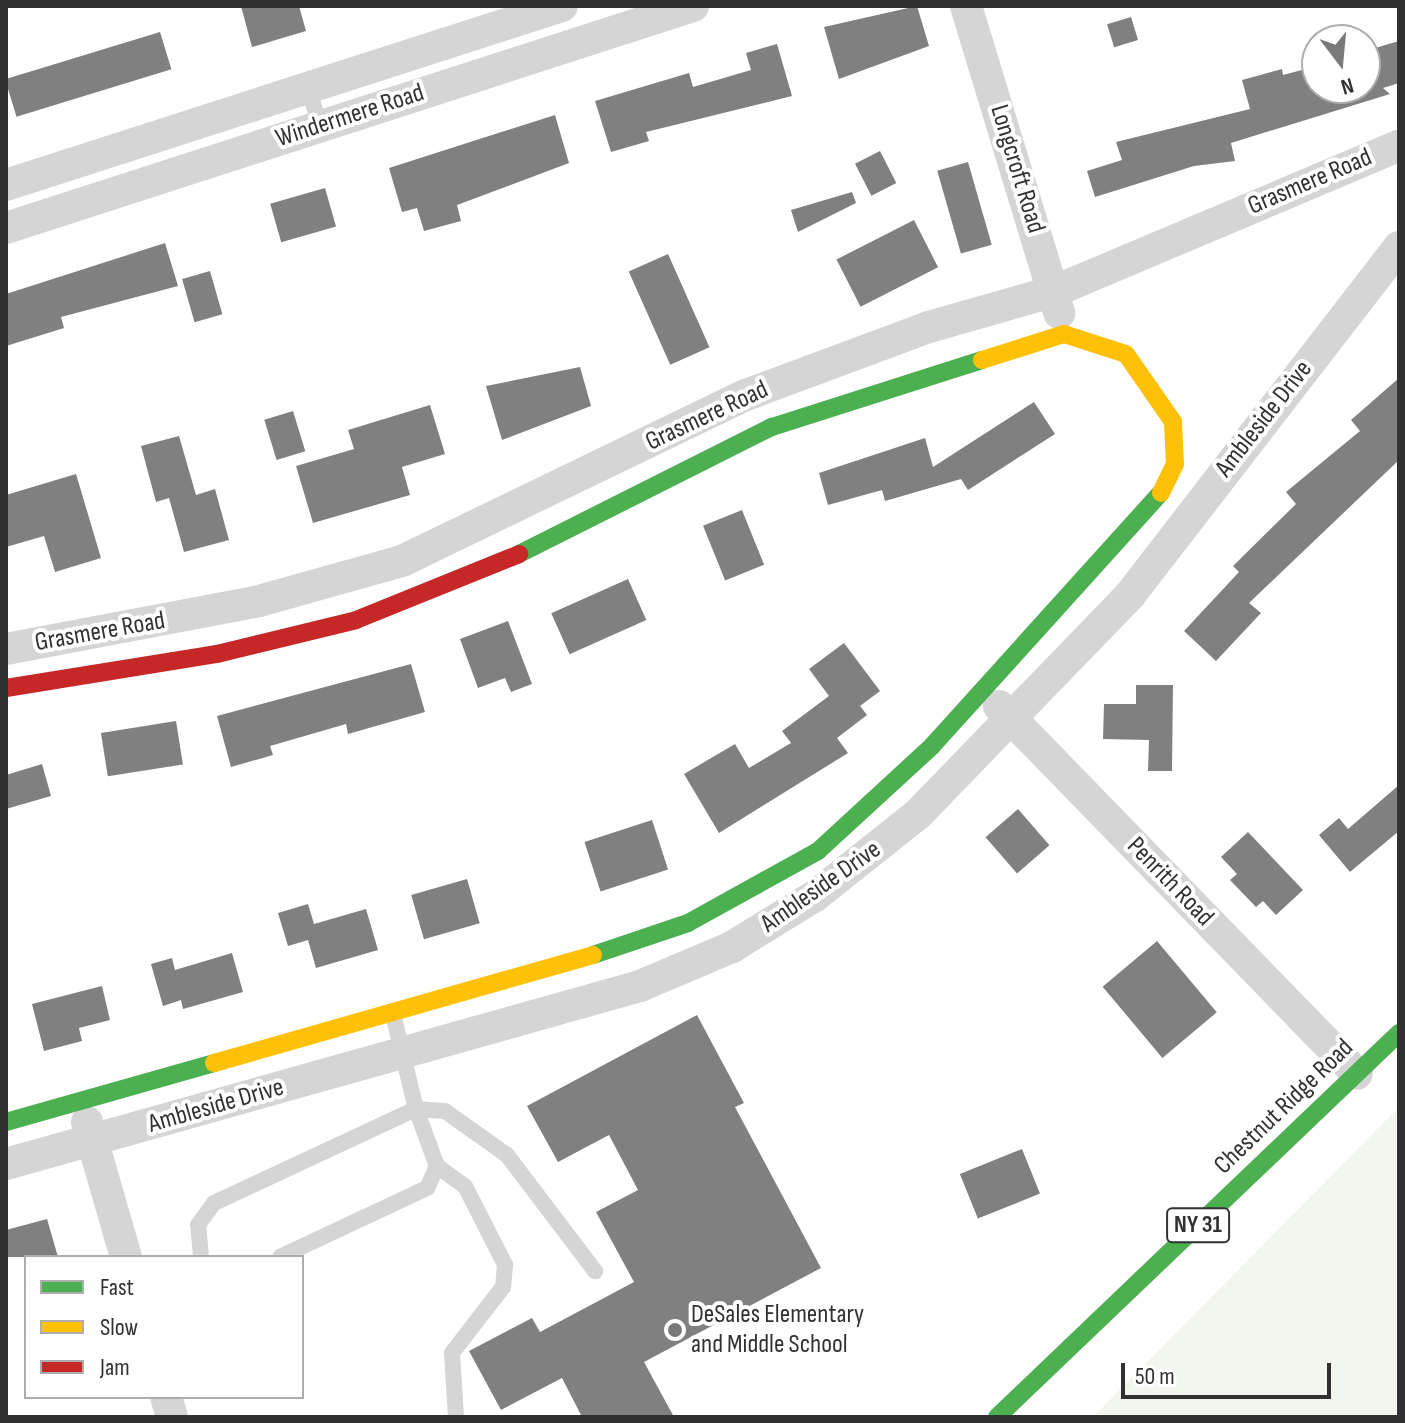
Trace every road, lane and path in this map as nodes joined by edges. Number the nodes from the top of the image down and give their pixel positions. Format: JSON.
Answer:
{"nodes":[{"id":1,"x":562,"y":6,"type":"edge"},
{"id":2,"x":693,"y":6,"type":"edge"},
{"id":3,"x":966,"y":6,"type":"edge"},
{"id":4,"x":308,"y":88,"type":"junction"},
{"id":5,"x":320,"y":126,"type":"junction"},
{"id":6,"x":1399,"y":146,"type":"edge"},
{"id":7,"x":6,"y":185,"type":"edge"},
{"id":8,"x":6,"y":228,"type":"edge"},
{"id":9,"x":1399,"y":247,"type":"edge"},
{"id":10,"x":1055,"y":291,"type":"junction"},
{"id":11,"x":1064,"y":334,"type":"junction"},
{"id":12,"x":1164,"y":486,"type":"junction"},
{"id":13,"x":1197,"y":506,"type":"junction"},
{"id":14,"x":6,"y":649,"type":"edge"},
{"id":15,"x":6,"y":688,"type":"edge"},
{"id":16,"x":984,"y":691,"type":"junction"},
{"id":17,"x":1013,"y":719,"type":"junction"},
{"id":18,"x":393,"y":1013,"type":"junction"},
{"id":19,"x":1399,"y":1033,"type":"edge"},
{"id":20,"x":403,"y":1054,"type":"junction"},
{"id":21,"x":1357,"y":1074,"type":"junction"},
{"id":22,"x":82,"y":1101,"type":"junction"},
{"id":23,"x":416,"y":1109,"type":"junction"},
{"id":24,"x":6,"y":1122,"type":"edge"},
{"id":25,"x":92,"y":1141,"type":"junction"},
{"id":26,"x":6,"y":1164,"type":"edge"},
{"id":27,"x":437,"y":1166,"type":"junction"},
{"id":28,"x":125,"y":1255,"type":"edge"},
{"id":29,"x":201,"y":1255,"type":"edge"},
{"id":30,"x":284,"y":1255,"type":"edge"},
{"id":31,"x":595,"y":1271,"type":"dead end"},
{"id":32,"x":456,"y":1417,"type":"edge"},
{"id":33,"x":997,"y":1417,"type":"edge"}],
"edges":[{"from":1,"to":4,"type":"street","name":"Windermere Road"},
{"from":2,"to":5,"type":"street","name":"Windermere Road"},
{"from":3,"to":10,"type":"street","name":"Longcroft Road"},
{"from":4,"to":5,"type":"lane"},
{"from":4,"to":7,"type":"street","name":"Windermere Road"},
{"from":5,"to":8,"type":"street","name":"Windermere Road"},
{"from":6,"to":10,"type":"street","name":"Grasmere Road"},
{"from":9,"to":13,"type":"street","name":"Ambleside Drive"},
{"from":10,"to":11,"type":"street","name":"Longcroft Road"},
{"from":10,"to":14,"type":"street","name":"Grasmere Road"},
{"from":11,"to":12,"type":"main road","name":"Ambleside Drive"},
{"from":11,"to":15,"type":"main road","name":"Grasmere Road"},
{"from":12,"to":13,"type":"lane"},
{"from":12,"to":16,"type":"main road","name":"Ambleside Drive"},
{"from":13,"to":17,"type":"street","name":"Ambleside Drive"},
{"from":16,"to":17,"type":"street","name":"Penrith Road"},
{"from":16,"to":18,"type":"main road","name":"Ambleside Drive"},
{"from":17,"to":20,"type":"street","name":"Ambleside Drive"},
{"from":17,"to":21,"type":"street","name":"Penrith Road"},
{"from":18,"to":20,"type":"lane"},
{"from":18,"to":22,"type":"main road","name":"Ambleside Drive"},
{"from":19,"to":21,"type":"main road","name":"Chestnut Ridge Road","number":"NY 31"},
{"from":20,"to":23,"type":"lane"},
{"from":20,"to":25,"type":"street","name":"Ambleside Drive"},
{"from":21,"to":33,"type":"main road","name":"Chestnut Ridge Road","number":"NY 31"},
{"from":22,"to":24,"type":"main road","name":"Ambleside Drive"},
{"from":22,"to":25,"type":"street"},
{"from":23,"to":27,"type":"lane"},
{"from":23,"to":29,"type":"lane"},
{"from":23,"to":31,"type":"lane"},
{"from":25,"to":26,"type":"street","name":"Ambleside Drive"},
{"from":25,"to":28,"type":"street"},
{"from":27,"to":30,"type":"lane"},
{"from":27,"to":32,"type":"lane"}]}
